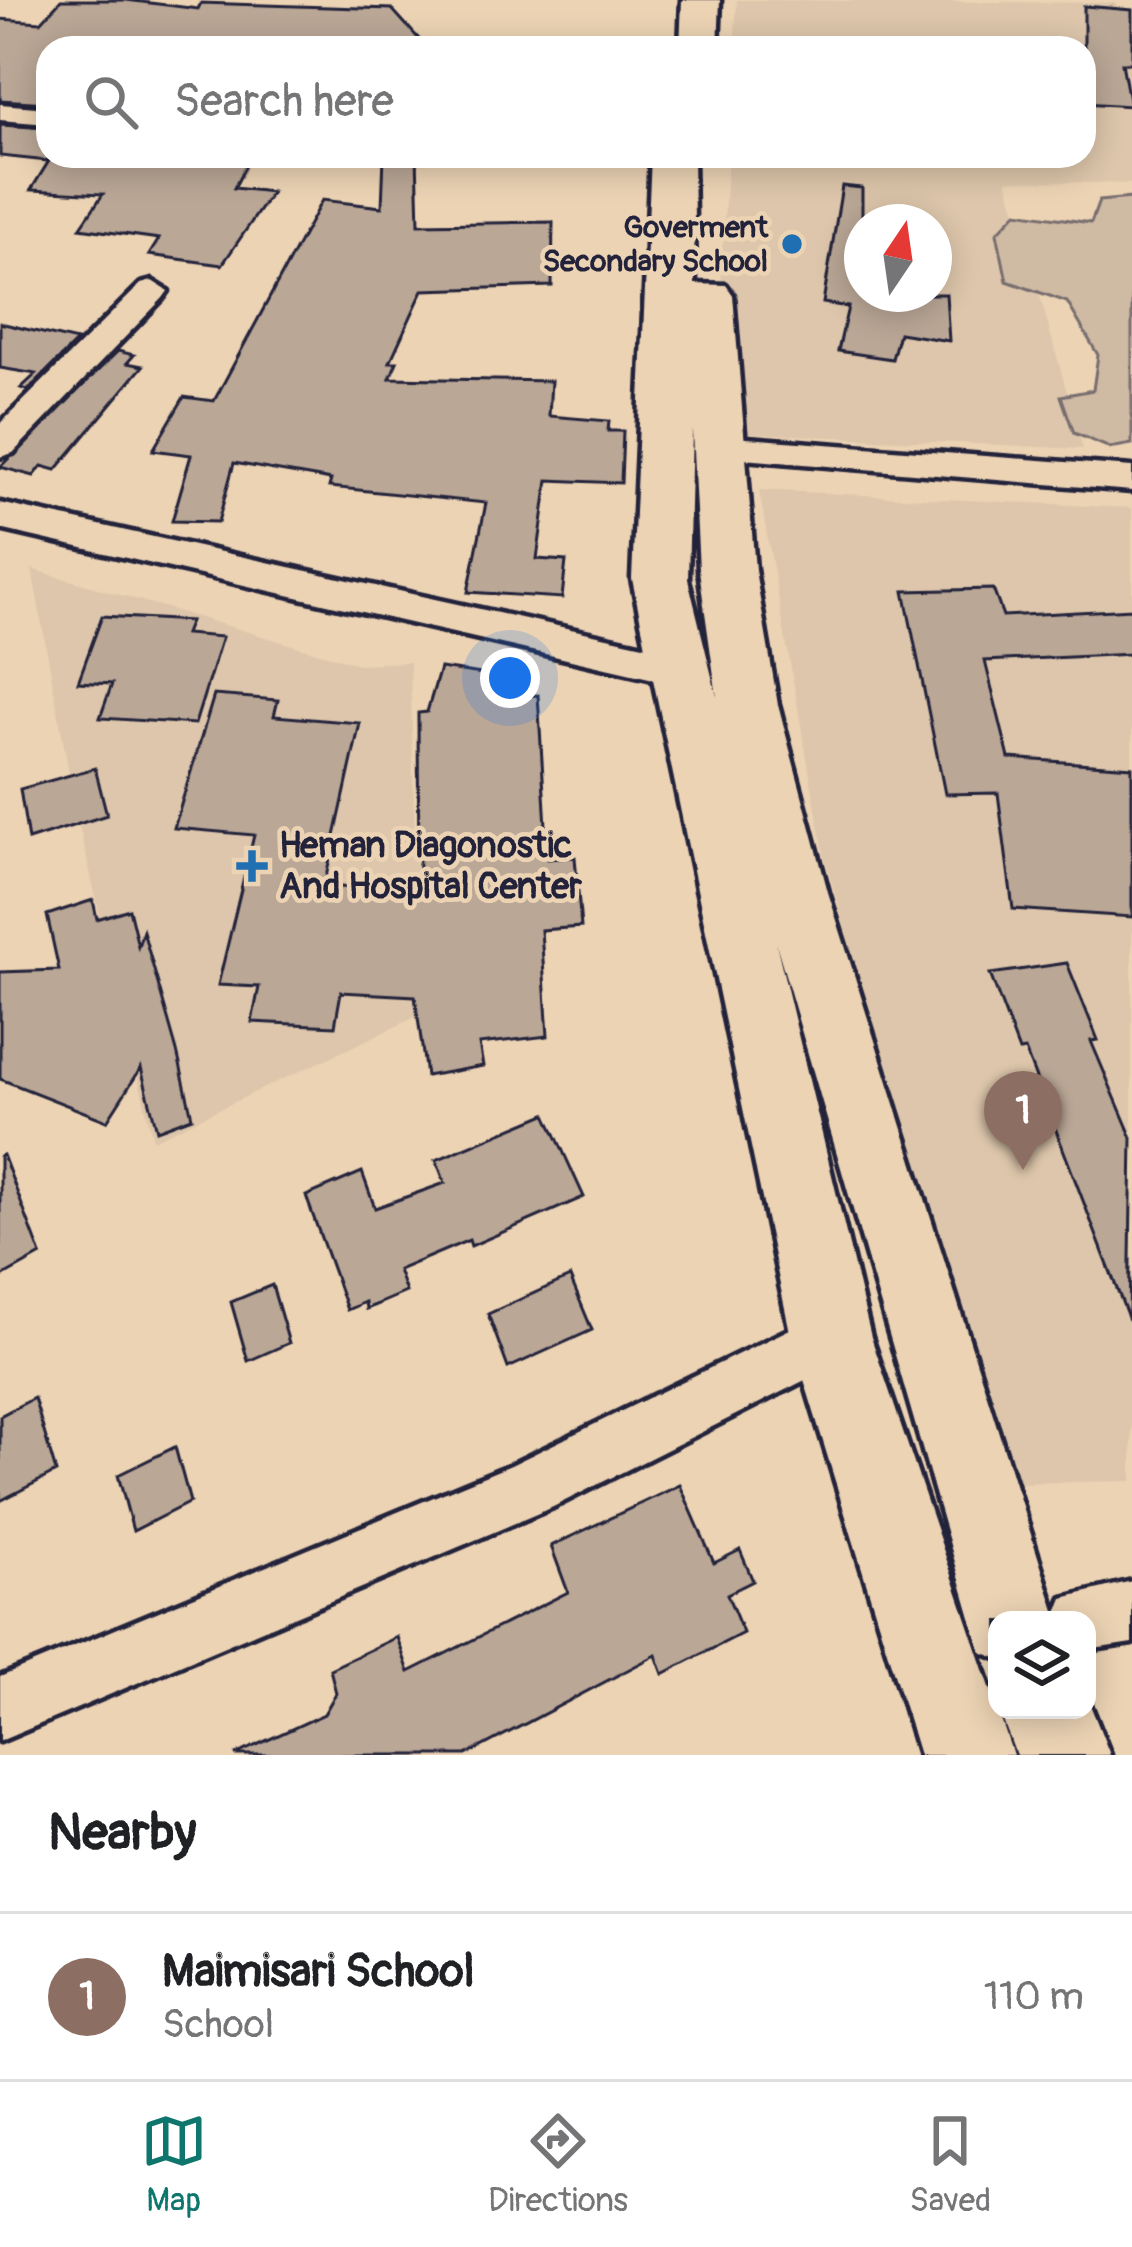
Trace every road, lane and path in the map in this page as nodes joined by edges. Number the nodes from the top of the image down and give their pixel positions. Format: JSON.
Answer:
{"nodes":[{"id":1,"x":666,"y":0,"type":"edge"},
{"id":2,"x":701,"y":0,"type":"edge"},
{"id":3,"x":668,"y":36,"type":"edge"},
{"id":4,"x":700,"y":36,"type":"edge"},
{"id":5,"x":0,"y":112,"type":"edge"},
{"id":6,"x":36,"y":115,"type":"edge"},
{"id":7,"x":673,"y":168,"type":"edge"},
{"id":8,"x":703,"y":168,"type":"edge"},
{"id":9,"x":152,"y":291,"type":"dead end"},
{"id":10,"x":692,"y":378,"type":"junction"},
{"id":11,"x":0,"y":445,"type":"edge"},
{"id":12,"x":719,"y":448,"type":"junction"},
{"id":13,"x":1132,"y":479,"type":"edge"},
{"id":14,"x":0,"y":516,"type":"edge"},
{"id":15,"x":684,"y":670,"type":"junction"},
{"id":16,"x":831,"y":1337,"type":"junction"},
{"id":17,"x":1010,"y":1611,"type":"edge"},
{"id":18,"x":1132,"y":1612,"type":"edge"},
{"id":19,"x":1096,"y":1618,"type":"edge"},
{"id":20,"x":0,"y":1709,"type":"edge"},
{"id":21,"x":1049,"y":1719,"type":"edge"},
{"id":22,"x":966,"y":1755,"type":"edge"},
{"id":23,"x":1063,"y":1755,"type":"edge"}],
"edges":[{"from":1,"to":3,"type":"highway"},
{"from":2,"to":4,"type":"highway"},
{"from":5,"to":6,"type":"street"},
{"from":7,"to":10,"type":"highway"},
{"from":8,"to":10,"type":"highway"},
{"from":9,"to":11,"type":"street"},
{"from":10,"to":12,"type":"highway"},
{"from":10,"to":15,"type":"highway"},
{"from":12,"to":13,"type":"street"},
{"from":12,"to":17,"type":"highway"},
{"from":14,"to":15,"type":"street"},
{"from":15,"to":16,"type":"highway"},
{"from":16,"to":20,"type":"street"},
{"from":16,"to":22,"type":"highway"},
{"from":18,"to":19,"type":"street"},
{"from":21,"to":23,"type":"highway"}]}
